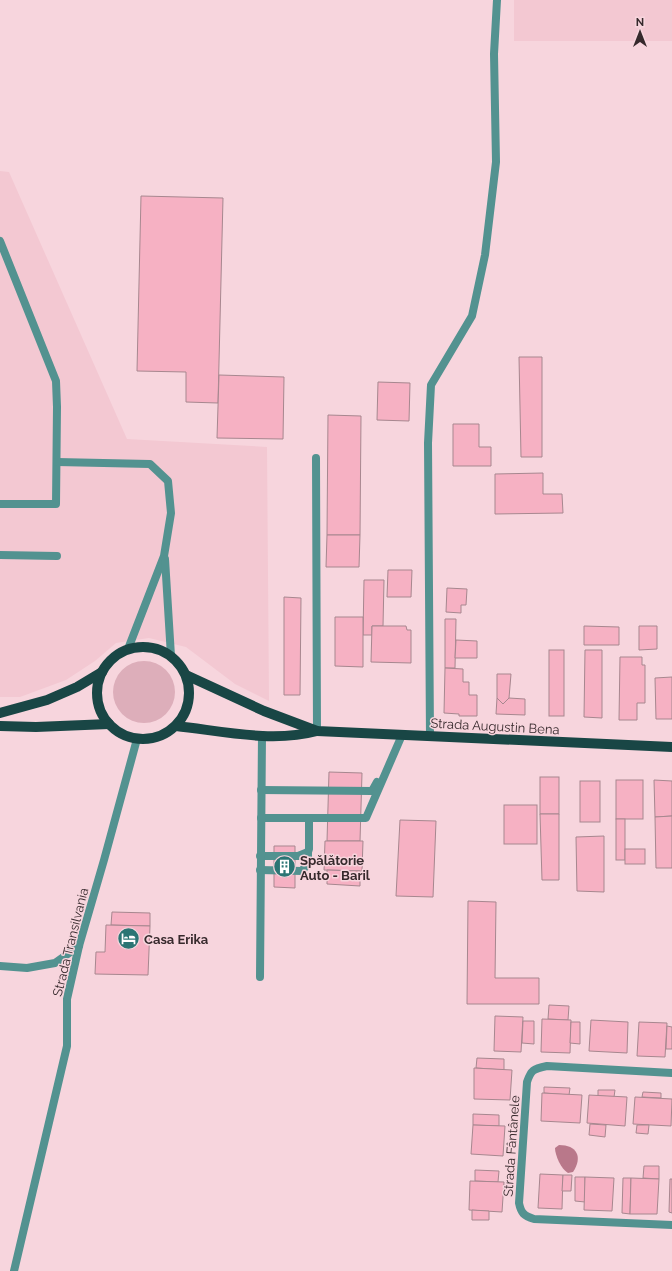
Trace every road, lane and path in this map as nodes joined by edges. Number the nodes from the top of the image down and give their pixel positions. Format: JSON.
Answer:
{"nodes":[{"id":1,"x":497,"y":0,"type":"edge"},
{"id":2,"x":0,"y":241,"type":"edge"},
{"id":3,"x":316,"y":458,"type":"dead end"},
{"id":4,"x":57,"y":462,"type":"junction"},
{"id":5,"x":0,"y":504,"type":"edge"},
{"id":6,"x":0,"y":555,"type":"edge"},
{"id":7,"x":57,"y":556,"type":"dead end"},
{"id":8,"x":164,"y":556,"type":"junction"},
{"id":9,"x":128,"y":649,"type":"junction"},
{"id":10,"x":171,"y":656,"type":"junction"},
{"id":11,"x":102,"y":672,"type":"junction"},
{"id":12,"x":186,"y":675,"type":"junction"},
{"id":13,"x":0,"y":713,"type":"edge"},
{"id":14,"x":109,"y":724,"type":"junction"},
{"id":15,"x":0,"y":726,"type":"edge"},
{"id":16,"x":176,"y":726,"type":"junction"},
{"id":17,"x":318,"y":731,"type":"junction"},
{"id":18,"x":262,"y":735,"type":"junction"},
{"id":19,"x":402,"y":735,"type":"junction"},
{"id":20,"x":430,"y":736,"type":"junction"},
{"id":21,"x":137,"y":739,"type":"junction"},
{"id":22,"x":672,"y":747,"type":"edge"},
{"id":23,"x":261,"y":790,"type":"junction"},
{"id":24,"x":261,"y":818,"type":"junction"},
{"id":25,"x":309,"y":818,"type":"junction"},
{"id":26,"x":308,"y":852,"type":"junction"},
{"id":27,"x":260,"y":856,"type":"junction"},
{"id":28,"x":260,"y":870,"type":"junction"},
{"id":29,"x":79,"y":946,"type":"junction"},
{"id":30,"x":0,"y":966,"type":"edge"},
{"id":31,"x":260,"y":977,"type":"dead end"},
{"id":32,"x":672,"y":1073,"type":"edge"},
{"id":33,"x":672,"y":1225,"type":"edge"},
{"id":34,"x":14,"y":1271,"type":"edge"}],
"edges":[{"from":1,"to":20,"type":"street"},
{"from":2,"to":4,"type":"street"},
{"from":3,"to":17,"type":"street"},
{"from":4,"to":5,"type":"street"},
{"from":4,"to":8,"type":"street"},
{"from":6,"to":7,"type":"street"},
{"from":8,"to":9,"type":"street"},
{"from":8,"to":10,"type":"street"},
{"from":9,"to":10,"type":"main road"},
{"from":9,"to":11,"type":"main road"},
{"from":10,"to":12,"type":"main road"},
{"from":11,"to":13,"type":"main road"},
{"from":11,"to":14,"type":"main road"},
{"from":12,"to":16,"type":"main road"},
{"from":12,"to":17,"type":"main road","name":"Strada Augustin Bena"},
{"from":14,"to":15,"type":"main road"},
{"from":14,"to":21,"type":"main road"},
{"from":16,"to":18,"type":"main road","name":"Strada Augustin Bena"},
{"from":16,"to":21,"type":"main road"},
{"from":17,"to":18,"type":"main road","name":"Strada Augustin Bena"},
{"from":17,"to":19,"type":"main road","name":"Strada Augustin Bena"},
{"from":18,"to":23,"type":"street"},
{"from":19,"to":20,"type":"main road","name":"Strada Augustin Bena"},
{"from":19,"to":23,"type":"street"},
{"from":19,"to":25,"type":"street"},
{"from":20,"to":22,"type":"main road","name":"Strada Augustin Bena"},
{"from":21,"to":29,"type":"street","name":"Strada Transilvania"},
{"from":23,"to":24,"type":"street"},
{"from":24,"to":25,"type":"street"},
{"from":24,"to":27,"type":"street"},
{"from":25,"to":26,"type":"street"},
{"from":26,"to":27,"type":"street"},
{"from":26,"to":28,"type":"street"},
{"from":27,"to":28,"type":"street"},
{"from":28,"to":31,"type":"street"},
{"from":29,"to":30,"type":"street"},
{"from":29,"to":34,"type":"street","name":"Strada Transilvania"},
{"from":32,"to":33,"type":"street","name":"Strada Fântânele"}]}
